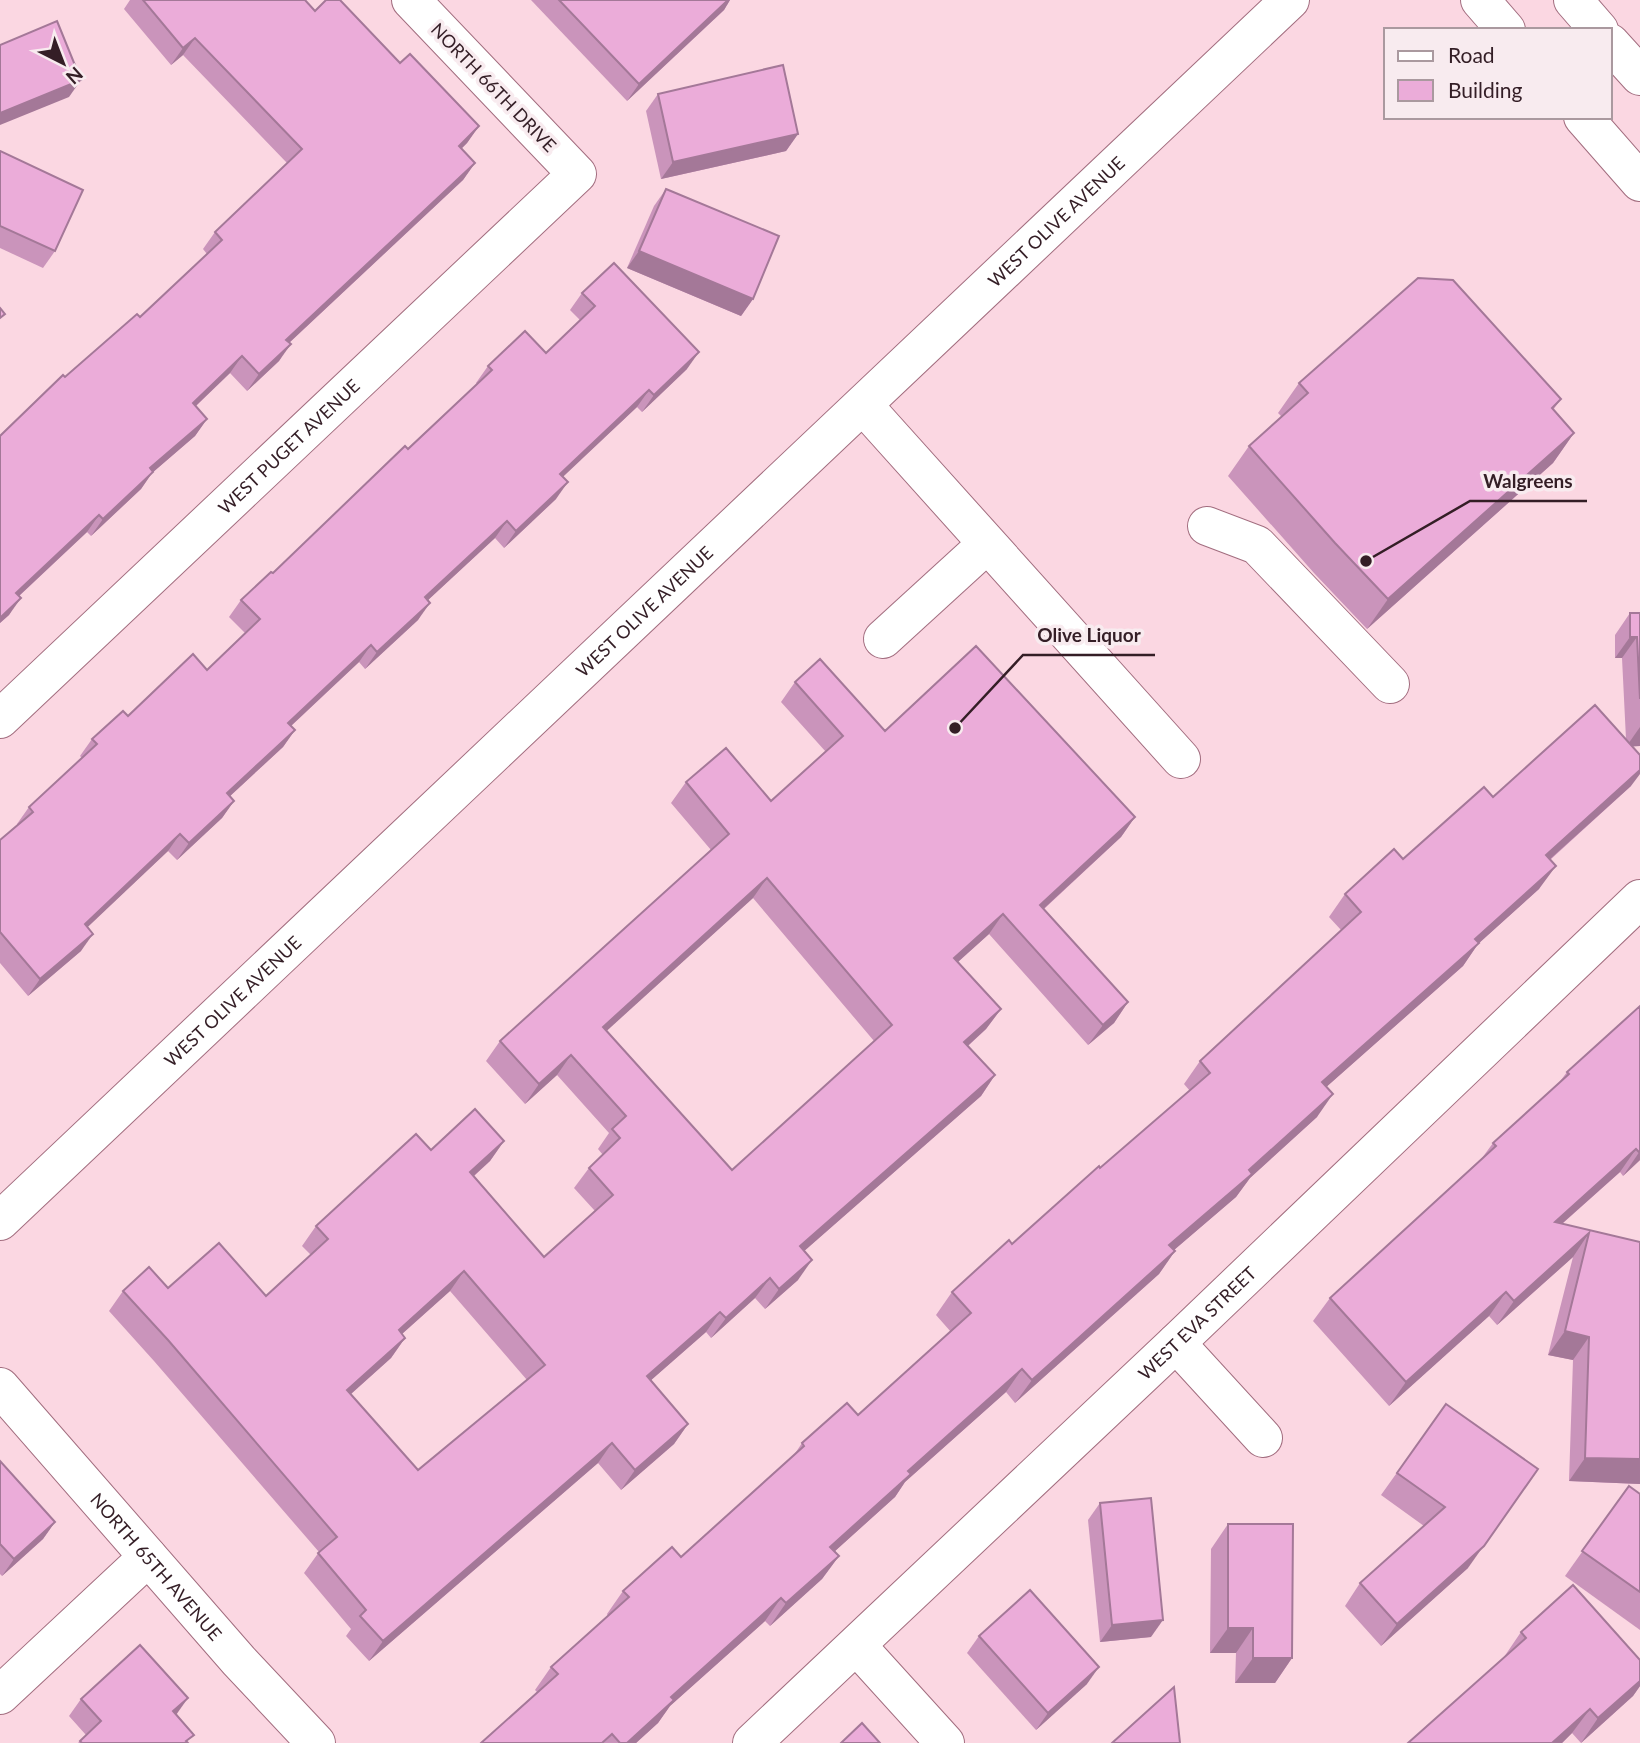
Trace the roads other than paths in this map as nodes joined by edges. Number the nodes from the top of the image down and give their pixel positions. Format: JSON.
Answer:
{"nodes":[{"id":1,"x":411,"y":0,"type":"edge"},
{"id":2,"x":1290,"y":0,"type":"edge"},
{"id":3,"x":1480,"y":0,"type":"edge"},
{"id":4,"x":1573,"y":0,"type":"edge"},
{"id":5,"x":1504,"y":28,"type":"edge"},
{"id":6,"x":1597,"y":28,"type":"edge"},
{"id":7,"x":1612,"y":45,"type":"edge"},
{"id":8,"x":1640,"y":76,"type":"edge"},
{"id":9,"x":1585,"y":119,"type":"edge"},
{"id":10,"x":577,"y":174,"type":"joint"},
{"id":11,"x":1640,"y":182,"type":"edge"},
{"id":12,"x":863,"y":405,"type":"junction"},
{"id":13,"x":1207,"y":526,"type":"dead end"},
{"id":14,"x":987,"y":544,"type":"junction"},
{"id":15,"x":883,"y":639,"type":"dead end"},
{"id":16,"x":1390,"y":684,"type":"dead end"},
{"id":17,"x":0,"y":719,"type":"edge"},
{"id":18,"x":1181,"y":759,"type":"dead end"},
{"id":19,"x":1640,"y":899,"type":"edge"},
{"id":20,"x":0,"y":1221,"type":"edge"},
{"id":21,"x":1176,"y":1343,"type":"junction"},
{"id":22,"x":0,"y":1387,"type":"edge"},
{"id":23,"x":1263,"y":1438,"type":"dead end"},
{"id":24,"x":148,"y":1557,"type":"junction"},
{"id":25,"x":857,"y":1646,"type":"junction"},
{"id":26,"x":0,"y":1695,"type":"edge"},
{"id":27,"x":316,"y":1743,"type":"edge"},
{"id":28,"x":752,"y":1743,"type":"edge"},
{"id":29,"x":945,"y":1743,"type":"edge"}],
"edges":[{"from":1,"to":10,"type":"street","name":"NORTH 66TH DRIVE"},
{"from":2,"to":12,"type":"street","name":"WEST OLIVE AVENUE"},
{"from":3,"to":5,"type":"street"},
{"from":4,"to":6,"type":"street"},
{"from":7,"to":8,"type":"street"},
{"from":9,"to":11,"type":"street"},
{"from":10,"to":17,"type":"street","name":"WEST PUGET AVENUE"},
{"from":12,"to":14,"type":"street"},
{"from":12,"to":20,"type":"street","name":"WEST OLIVE AVENUE"},
{"from":13,"to":16,"type":"street"},
{"from":14,"to":15,"type":"street"},
{"from":14,"to":18,"type":"street"},
{"from":19,"to":21,"type":"street","name":"WEST EVA STREET"},
{"from":21,"to":23,"type":"street"},
{"from":21,"to":25,"type":"street","name":"WEST EVA STREET"},
{"from":22,"to":24,"type":"street","name":"NORTH 65TH AVENUE"},
{"from":24,"to":26,"type":"street"},
{"from":24,"to":27,"type":"street","name":"NORTH 65TH AVENUE"},
{"from":25,"to":28,"type":"street","name":"WEST EVA STREET"},
{"from":25,"to":29,"type":"street"}]}
